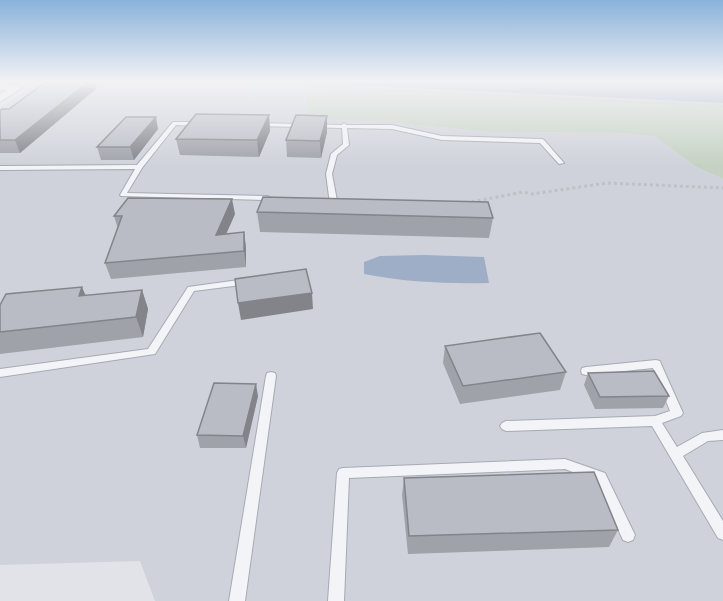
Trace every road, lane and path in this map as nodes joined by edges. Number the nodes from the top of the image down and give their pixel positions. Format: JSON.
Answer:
{"nodes":[{"id":1,"x":210,"y":124,"type":"edge"},
{"id":2,"x":246,"y":124,"type":"edge"},
{"id":3,"x":344,"y":125,"type":"junction"},
{"id":4,"x":561,"y":164,"type":"dead end"},
{"id":5,"x":139,"y":167,"type":"junction"},
{"id":6,"x":0,"y":168,"type":"edge"},
{"id":7,"x":723,"y":188,"type":"edge"},
{"id":8,"x":463,"y":203,"type":"edge"},
{"id":9,"x":280,"y":205,"type":"edge"},
{"id":10,"x":323,"y":206,"type":"edge"},
{"id":11,"x":257,"y":281,"type":"edge"},
{"id":12,"x":586,"y":371,"type":"edge"},
{"id":13,"x":0,"y":373,"type":"edge"},
{"id":14,"x":271,"y":376,"type":"dead end"},
{"id":15,"x":655,"y":421,"type":"junction"},
{"id":16,"x":506,"y":426,"type":"dead end"},
{"id":17,"x":723,"y":435,"type":"edge"},
{"id":18,"x":675,"y":454,"type":"junction"},
{"id":19,"x":723,"y":533,"type":"edge"},
{"id":20,"x":628,"y":535,"type":"dead end"},
{"id":21,"x":237,"y":601,"type":"edge"},
{"id":22,"x":336,"y":601,"type":"edge"}],
"edges":[{"from":1,"to":5,"type":"lane"},
{"from":2,"to":3,"type":"lane"},
{"from":3,"to":4,"type":"lane"},
{"from":3,"to":10,"type":"lane"},
{"from":5,"to":6,"type":"lane"},
{"from":5,"to":9,"type":"lane"},
{"from":7,"to":8,"type":"path"},
{"from":11,"to":13,"type":"lane"},
{"from":12,"to":15,"type":"lane"},
{"from":14,"to":21,"type":"lane"},
{"from":15,"to":16,"type":"lane"},
{"from":15,"to":18,"type":"lane"},
{"from":17,"to":18,"type":"lane"},
{"from":18,"to":19,"type":"lane"},
{"from":20,"to":22,"type":"lane"}]}
